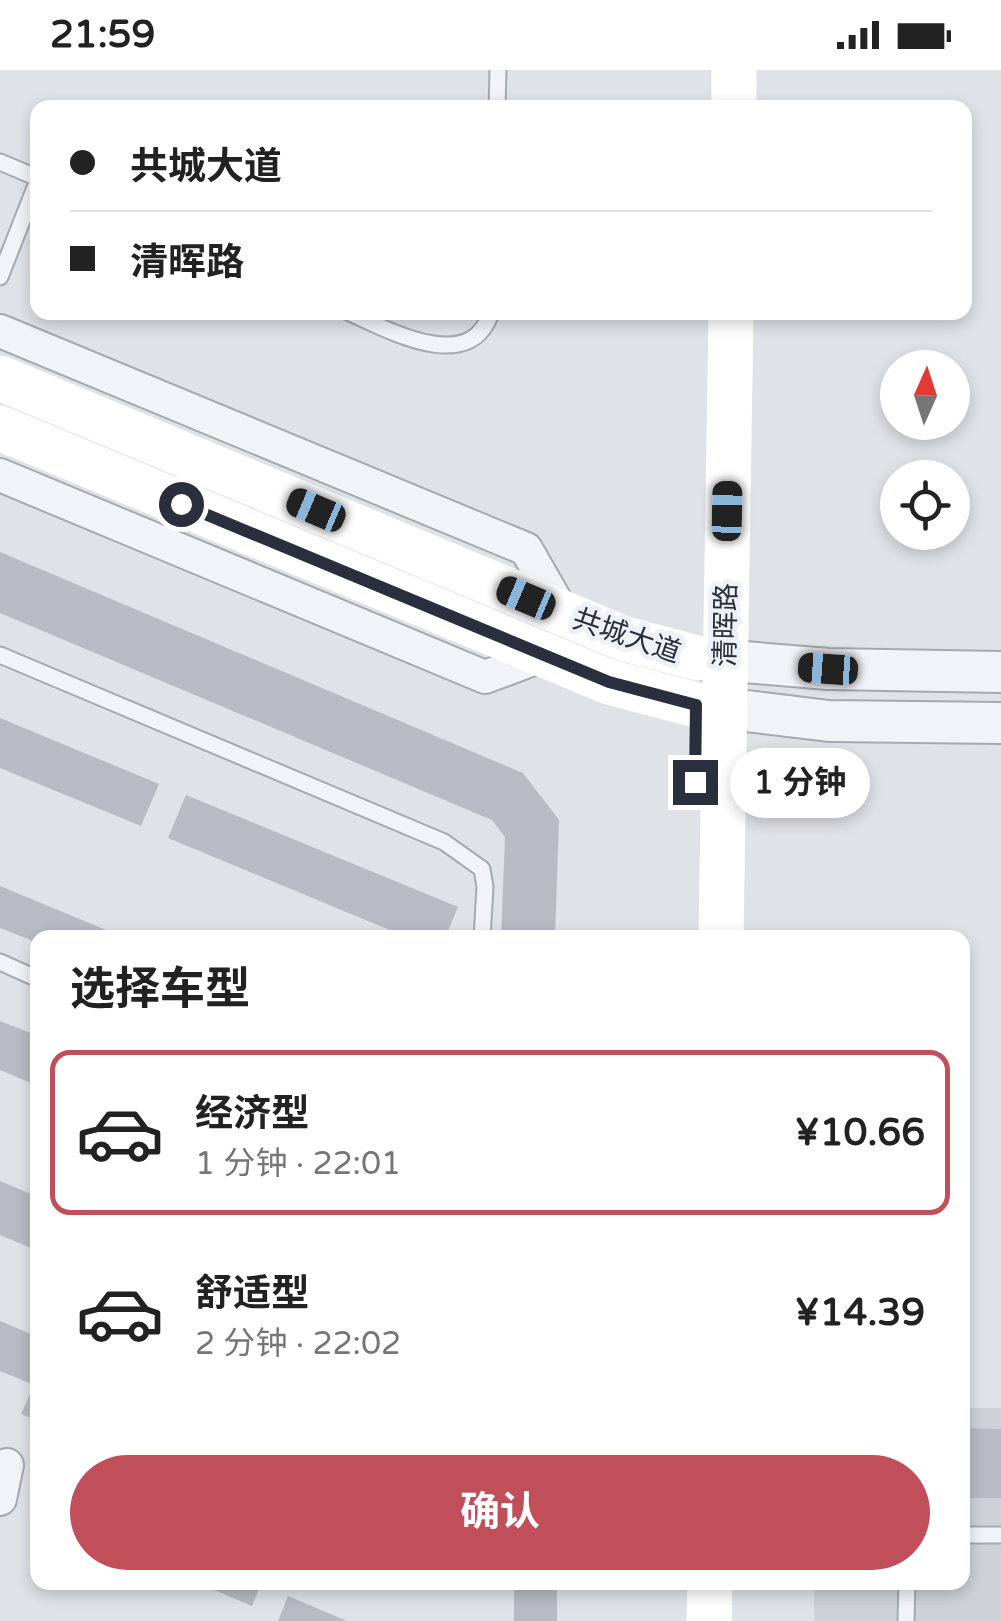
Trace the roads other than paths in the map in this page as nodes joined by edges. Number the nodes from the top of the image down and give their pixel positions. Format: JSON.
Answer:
{"nodes":[{"id":1,"x":498,"y":70,"type":"edge"},
{"id":2,"x":706,"y":70,"type":"edge"},
{"id":3,"x":734,"y":70,"type":"edge"},
{"id":4,"x":497,"y":100,"type":"edge"},
{"id":5,"x":706,"y":100,"type":"edge"},
{"id":6,"x":734,"y":100,"type":"edge"},
{"id":7,"x":0,"y":162,"type":"edge"},
{"id":8,"x":30,"y":175,"type":"edge"},
{"id":9,"x":30,"y":200,"type":"edge"},
{"id":10,"x":0,"y":277,"type":"edge"},
{"id":11,"x":366,"y":320,"type":"edge"},
{"id":12,"x":489,"y":320,"type":"edge"},
{"id":13,"x":702,"y":320,"type":"edge"},
{"id":14,"x":730,"y":320,"type":"edge"},
{"id":15,"x":0,"y":330,"type":"edge"},
{"id":16,"x":0,"y":378,"type":"edge"},
{"id":17,"x":0,"y":428,"type":"edge"},
{"id":18,"x":0,"y":475,"type":"edge"},
{"id":19,"x":562,"y":612,"type":"junction"},
{"id":20,"x":0,"y":655,"type":"edge"},
{"id":21,"x":544,"y":655,"type":"junction"},
{"id":22,"x":711,"y":660,"type":"junction"},
{"id":23,"x":1001,"y":672,"type":"edge"},
{"id":24,"x":710,"y":707,"type":"junction"},
{"id":25,"x":1001,"y":723,"type":"edge"},
{"id":26,"x":482,"y":930,"type":"edge"},
{"id":27,"x":693,"y":930,"type":"edge"},
{"id":28,"x":720,"y":930,"type":"edge"},
{"id":29,"x":0,"y":962,"type":"edge"},
{"id":30,"x":30,"y":975,"type":"edge"},
{"id":31,"x":6,"y":1465,"type":"dead end"},
{"id":32,"x":0,"y":1499,"type":"edge"},
{"id":33,"x":970,"y":1535,"type":"edge"},
{"id":34,"x":1001,"y":1535,"type":"edge"},
{"id":35,"x":682,"y":1590,"type":"edge"},
{"id":36,"x":710,"y":1590,"type":"edge"},
{"id":37,"x":907,"y":1590,"type":"edge"},
{"id":38,"x":682,"y":1621,"type":"edge"},
{"id":39,"x":709,"y":1621,"type":"edge"},
{"id":40,"x":906,"y":1621,"type":"edge"}],
"edges":[{"from":1,"to":4,"type":"lane"},
{"from":2,"to":5,"type":"main road"},
{"from":3,"to":6,"type":"main road"},
{"from":7,"to":8,"type":"lane"},
{"from":9,"to":10,"type":"lane"},
{"from":11,"to":12,"type":"lane"},
{"from":13,"to":22,"type":"main road","name":"清晖路"},
{"from":14,"to":22,"type":"main road","name":"清晖路"},
{"from":15,"to":19,"type":"street"},
{"from":16,"to":19,"type":"main road","name":"共城大道"},
{"from":17,"to":21,"type":"main road","name":"共城大道"},
{"from":18,"to":21,"type":"street"},
{"from":19,"to":22,"type":"main road","name":"共城大道"},
{"from":20,"to":26,"type":"lane"},
{"from":21,"to":24,"type":"main road","name":"共城大道"},
{"from":22,"to":23,"type":"street","name":"共城大道"},
{"from":22,"to":24,"type":"main road","name":"清晖路"},
{"from":24,"to":25,"type":"street","name":"共城大道"},
{"from":24,"to":27,"type":"main road","name":"清晖路"},
{"from":24,"to":28,"type":"main road","name":"清晖路"},
{"from":29,"to":30,"type":"lane"},
{"from":31,"to":32,"type":"street"},
{"from":33,"to":34,"type":"lane"},
{"from":35,"to":38,"type":"main road"},
{"from":36,"to":39,"type":"main road"},
{"from":37,"to":40,"type":"lane"}]}
